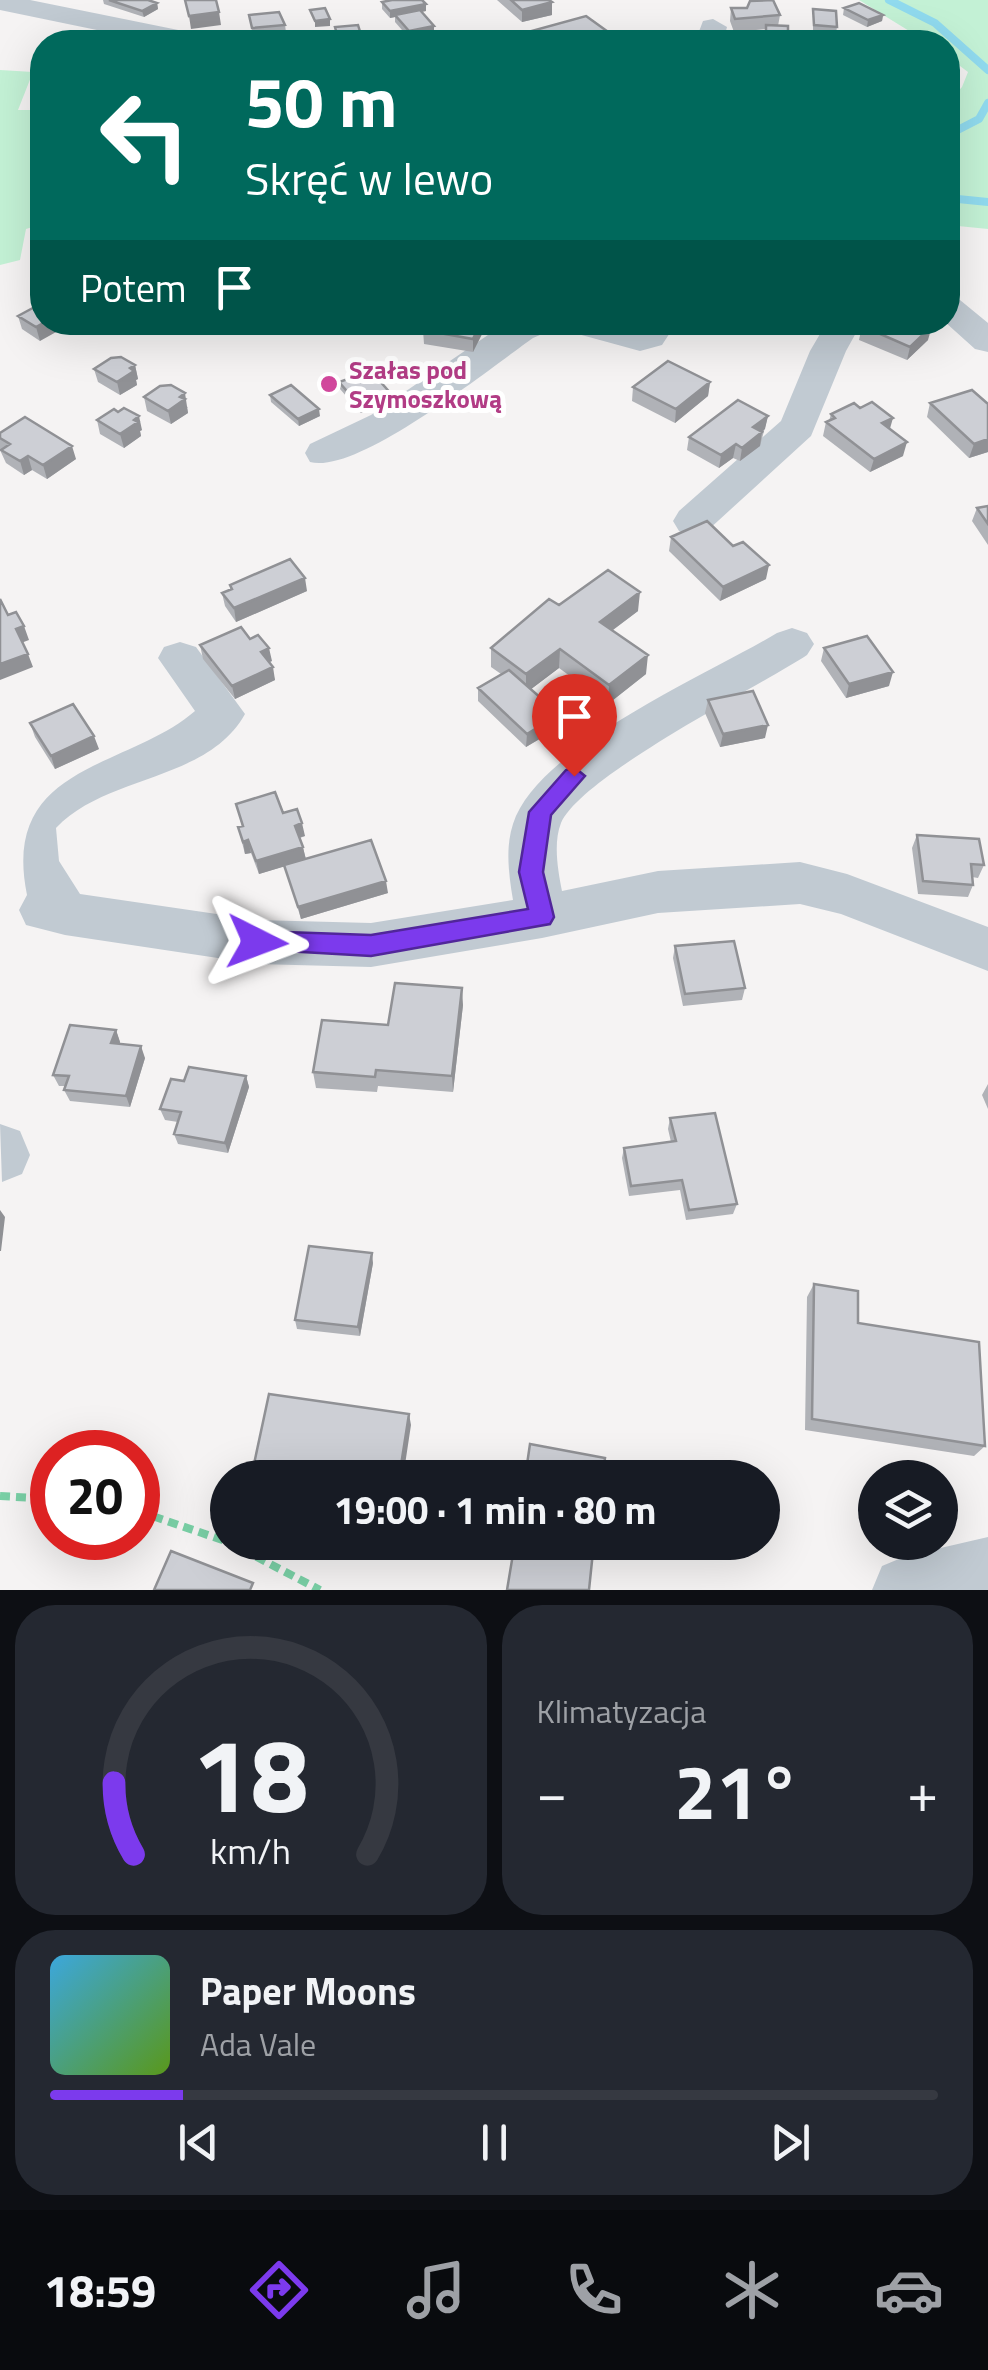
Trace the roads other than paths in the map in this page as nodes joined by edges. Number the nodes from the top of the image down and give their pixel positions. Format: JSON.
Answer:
{"nodes":[{"id":1,"x":0,"y":2,"type":"edge"},
{"id":2,"x":135,"y":30,"type":"edge"},
{"id":3,"x":960,"y":317,"type":"edge"},
{"id":4,"x":513,"y":335,"type":"edge"},
{"id":5,"x":613,"y":335,"type":"edge"},
{"id":6,"x":650,"y":335,"type":"edge"},
{"id":7,"x":837,"y":335,"type":"edge"},
{"id":8,"x":988,"y":340,"type":"edge"},
{"id":9,"x":324,"y":452,"type":"dead end"},
{"id":10,"x":693,"y":521,"type":"dead end"},
{"id":11,"x":792,"y":644,"type":"dead end"},
{"id":12,"x":180,"y":658,"type":"dead end"},
{"id":13,"x":542,"y":917,"type":"junction"},
{"id":14,"x":988,"y":949,"type":"edge"},
{"id":15,"x":988,"y":1571,"type":"edge"},
{"id":16,"x":906,"y":1590,"type":"edge"}],
"edges":[{"from":1,"to":2,"type":"street"},
{"from":3,"to":8,"type":"street"},
{"from":4,"to":9,"type":"street"},
{"from":5,"to":6,"type":"street"},
{"from":7,"to":10,"type":"street"},
{"from":11,"to":13,"type":"street"},
{"from":12,"to":13,"type":"street"},
{"from":13,"to":14,"type":"street"},
{"from":15,"to":16,"type":"street"}]}
